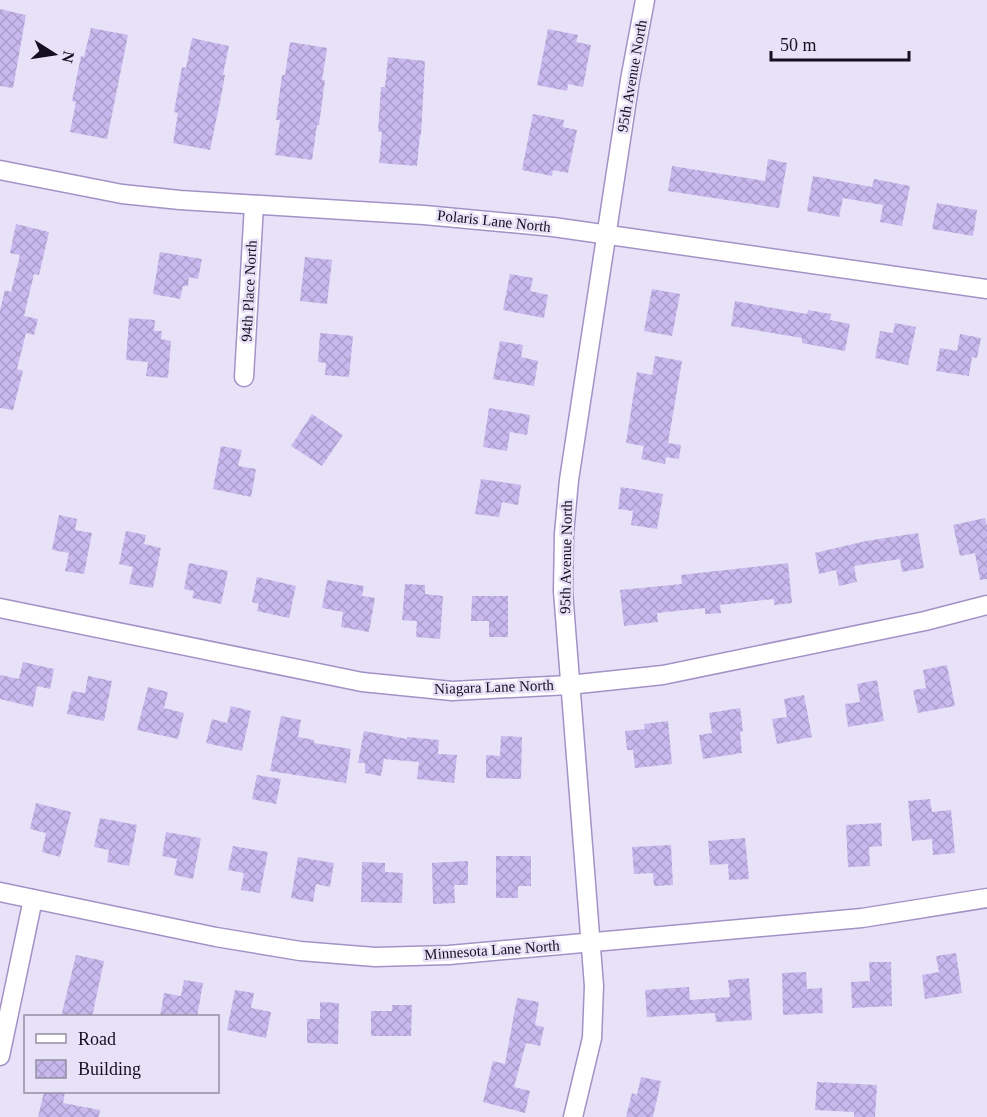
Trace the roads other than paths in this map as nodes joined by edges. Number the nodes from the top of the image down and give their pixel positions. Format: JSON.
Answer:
{"nodes":[{"id":1,"x":645,"y":0,"type":"edge"},
{"id":2,"x":0,"y":170,"type":"edge"},
{"id":3,"x":254,"y":205,"type":"junction"},
{"id":4,"x":606,"y":234,"type":"junction"},
{"id":5,"x":987,"y":289,"type":"edge"},
{"id":6,"x":244,"y":377,"type":"dead end"},
{"id":7,"x":987,"y":605,"type":"edge"},
{"id":8,"x":0,"y":608,"type":"edge"},
{"id":9,"x":569,"y":684,"type":"junction"},
{"id":10,"x":0,"y":892,"type":"edge"},
{"id":11,"x":987,"y":898,"type":"edge"},
{"id":12,"x":33,"y":899,"type":"junction"},
{"id":13,"x":591,"y":943,"type":"junction"},
{"id":14,"x":0,"y":1056,"type":"edge"},
{"id":15,"x":573,"y":1117,"type":"edge"}],
"edges":[{"from":1,"to":4,"type":"street","name":"95th Avenue North"},
{"from":2,"to":3,"type":"street","name":"Polaris Lane North"},
{"from":3,"to":4,"type":"street","name":"Polaris Lane North"},
{"from":3,"to":6,"type":"street","name":"94th Place North"},
{"from":4,"to":5,"type":"street","name":"Polaris Lane North"},
{"from":4,"to":9,"type":"street","name":"95th Avenue North"},
{"from":7,"to":9,"type":"street","name":"Niagara Lane North"},
{"from":8,"to":9,"type":"street","name":"Niagara Lane North"},
{"from":9,"to":13,"type":"street","name":"95th Avenue North"},
{"from":10,"to":12,"type":"street","name":"Minnesota Lane North"},
{"from":11,"to":13,"type":"street","name":"Minnesota Lane North"},
{"from":12,"to":13,"type":"street","name":"Minnesota Lane North"},
{"from":12,"to":14,"type":"street"},
{"from":13,"to":15,"type":"street","name":"95th Avenue North"}]}
